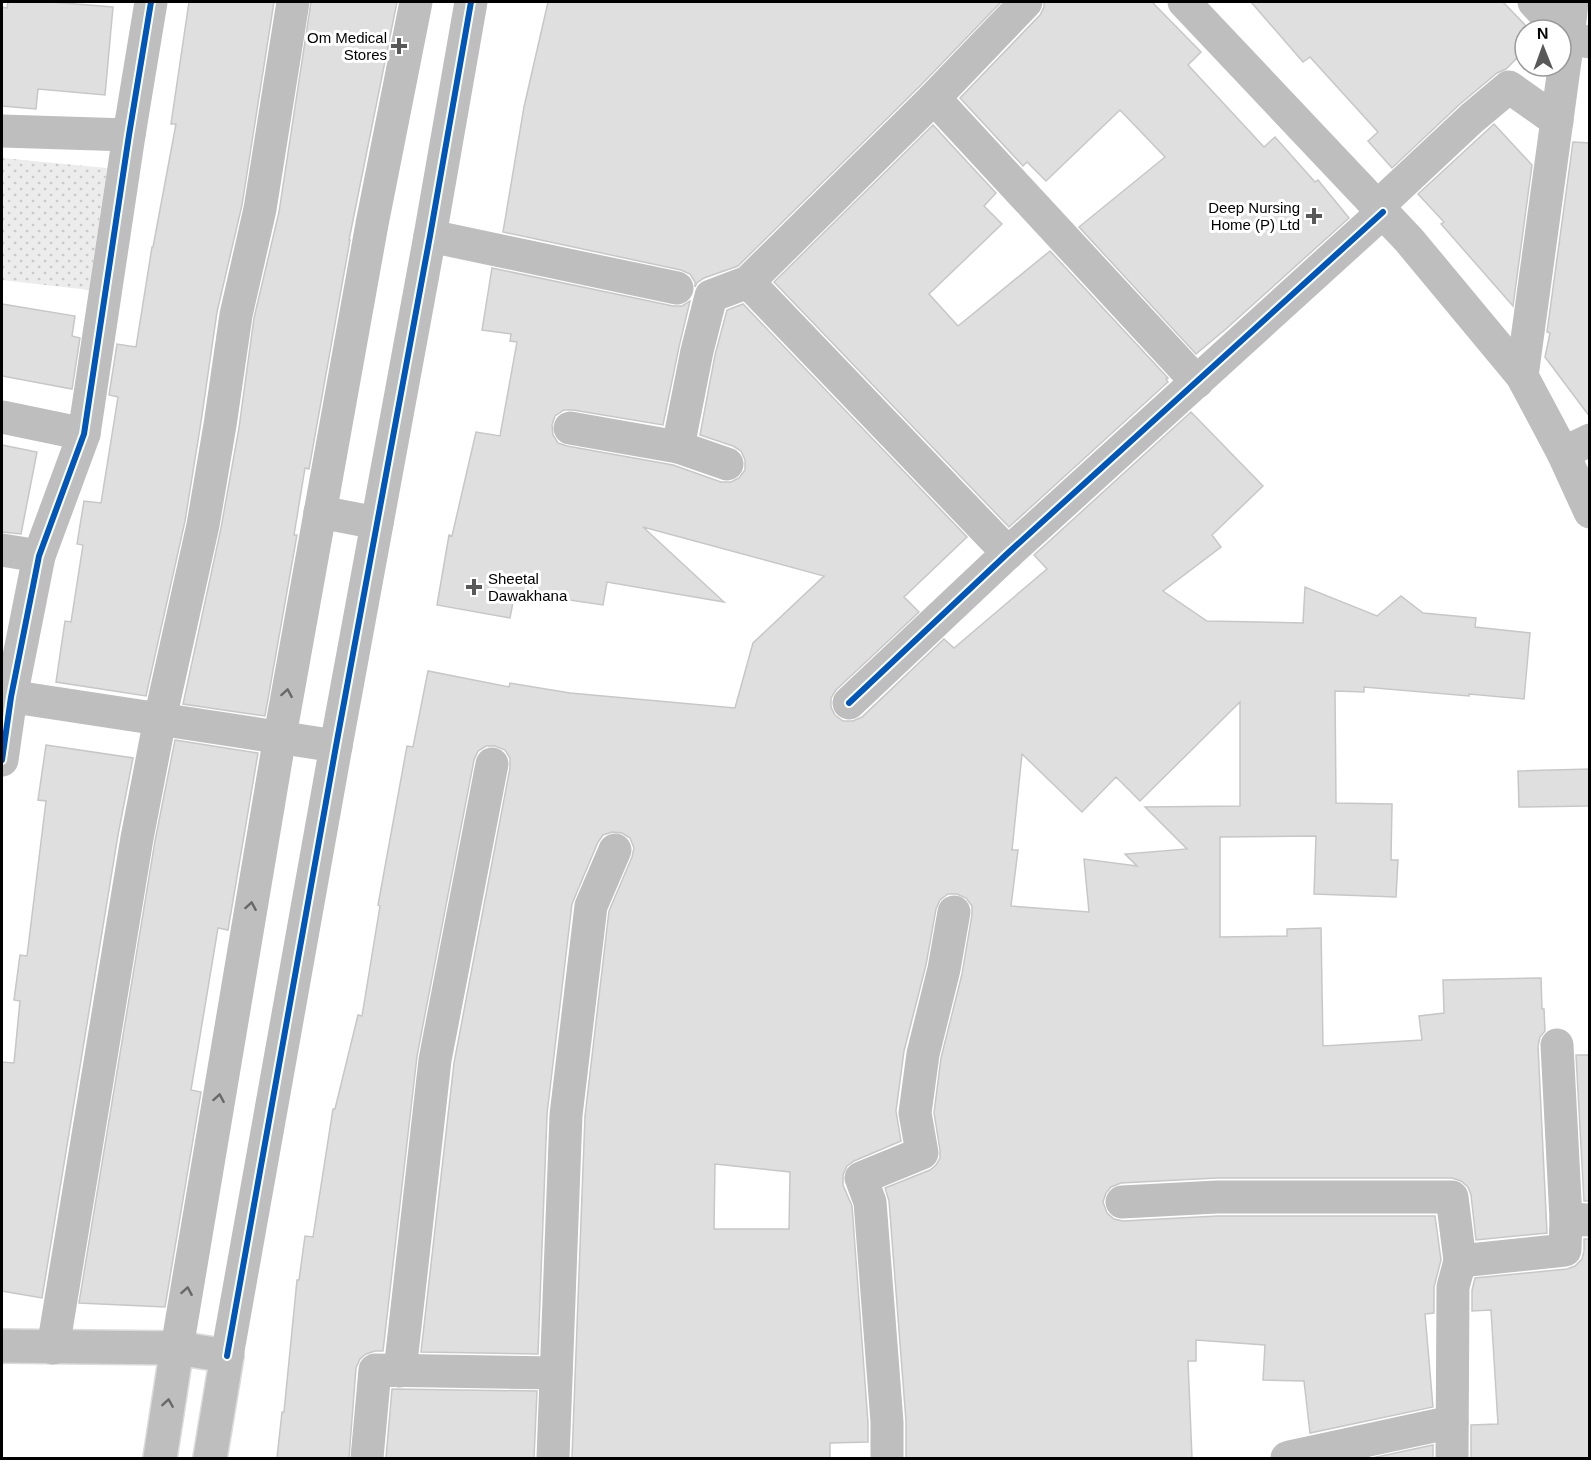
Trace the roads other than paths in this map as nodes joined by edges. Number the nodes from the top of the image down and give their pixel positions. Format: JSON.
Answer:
{"nodes":[{"id":1,"x":151,"y":2,"type":"edge"},
{"id":2,"x":293,"y":2,"type":"edge"},
{"id":3,"x":416,"y":2,"type":"edge"},
{"id":4,"x":471,"y":2,"type":"edge"},
{"id":5,"x":1026,"y":2,"type":"edge"},
{"id":6,"x":1184,"y":2,"type":"edge"},
{"id":7,"x":1534,"y":2,"type":"edge"},
{"id":8,"x":1572,"y":2,"type":"edge"},
{"id":9,"x":1551,"y":18,"type":"edge"},
{"id":10,"x":1571,"y":18,"type":"edge"},
{"id":11,"x":1564,"y":78,"type":"edge"},
{"id":12,"x":934,"y":98,"type":"junction"},
{"id":13,"x":1557,"y":121,"type":"junction"},
{"id":14,"x":2,"y":131,"type":"edge"},
{"id":15,"x":129,"y":135,"type":"junction"},
{"id":16,"x":1380,"y":209,"type":"junction"},
{"id":17,"x":430,"y":236,"type":"junction"},
{"id":18,"x":748,"y":282,"type":"junction"},
{"id":19,"x":677,"y":288,"type":"dead end"},
{"id":20,"x":1522,"y":376,"type":"junction"},
{"id":21,"x":1197,"y":382,"type":"junction"},
{"id":22,"x":2,"y":417,"type":"edge"},
{"id":23,"x":570,"y":428,"type":"dead end"},
{"id":24,"x":84,"y":434,"type":"junction"},
{"id":25,"x":1576,"y":446,"type":"edge"},
{"id":26,"x":678,"y":447,"type":"junction"},
{"id":27,"x":727,"y":464,"type":"dead end"},
{"id":28,"x":320,"y":512,"type":"junction"},
{"id":29,"x":1590,"y":512,"type":"edge"},
{"id":30,"x":377,"y":523,"type":"junction"},
{"id":31,"x":2,"y":550,"type":"edge"},
{"id":32,"x":1008,"y":553,"type":"junction"},
{"id":33,"x":39,"y":556,"type":"junction"},
{"id":34,"x":6,"y":696,"type":"edge"},
{"id":35,"x":849,"y":703,"type":"dead end"},
{"id":36,"x":160,"y":719,"type":"junction"},
{"id":37,"x":280,"y":736,"type":"junction"},
{"id":38,"x":336,"y":746,"type":"junction"},
{"id":39,"x":2,"y":760,"type":"edge"},
{"id":40,"x":492,"y":764,"type":"dead end"},
{"id":41,"x":615,"y":850,"type":"dead end"},
{"id":42,"x":954,"y":912,"type":"dead end"},
{"id":43,"x":1557,"y":1045,"type":"dead end"},
{"id":44,"x":1122,"y":1203,"type":"dead end"},
{"id":45,"x":1578,"y":1220,"type":"edge"},
{"id":46,"x":1460,"y":1261,"type":"junction"},
{"id":47,"x":2,"y":1346,"type":"edge"},
{"id":48,"x":53,"y":1348,"type":"junction"},
{"id":49,"x":177,"y":1348,"type":"junction"},
{"id":50,"x":227,"y":1356,"type":"junction"},
{"id":51,"x":400,"y":1371,"type":"junction"},
{"id":52,"x":556,"y":1373,"type":"junction"},
{"id":53,"x":1452,"y":1422,"type":"junction"},
{"id":54,"x":160,"y":1458,"type":"edge"},
{"id":55,"x":210,"y":1458,"type":"edge"},
{"id":56,"x":367,"y":1458,"type":"edge"},
{"id":57,"x":554,"y":1458,"type":"edge"},
{"id":58,"x":887,"y":1458,"type":"edge"},
{"id":59,"x":1287,"y":1458,"type":"edge"},
{"id":60,"x":1452,"y":1458,"type":"edge"}],
"edges":[{"from":1,"to":15,"type":"street"},
{"from":2,"to":36,"type":"street"},
{"from":3,"to":28,"type":"street"},
{"from":4,"to":17,"type":"street"},
{"from":5,"to":12,"type":"street"},
{"from":6,"to":16,"type":"street"},
{"from":7,"to":9,"type":"street"},
{"from":8,"to":10,"type":"street"},
{"from":11,"to":13,"type":"street"},
{"from":12,"to":18,"type":"street"},
{"from":12,"to":21,"type":"street"},
{"from":13,"to":16,"type":"street"},
{"from":13,"to":20,"type":"street"},
{"from":14,"to":15,"type":"street"},
{"from":15,"to":24,"type":"street"},
{"from":16,"to":20,"type":"street"},
{"from":16,"to":21,"type":"street"},
{"from":17,"to":19,"type":"street"},
{"from":17,"to":30,"type":"street"},
{"from":18,"to":26,"type":"street"},
{"from":18,"to":32,"type":"street"},
{"from":20,"to":25,"type":"street"},
{"from":21,"to":32,"type":"street"},
{"from":22,"to":24,"type":"street"},
{"from":23,"to":26,"type":"street"},
{"from":24,"to":33,"type":"street"},
{"from":25,"to":29,"type":"street"},
{"from":26,"to":27,"type":"street"},
{"from":28,"to":30,"type":"street"},
{"from":37,"to":28,"type":"street","one_way":true},
{"from":30,"to":38,"type":"street"},
{"from":31,"to":33,"type":"street"},
{"from":32,"to":35,"type":"street"},
{"from":33,"to":34,"type":"street"},
{"from":34,"to":36,"type":"street"},
{"from":34,"to":39,"type":"street"},
{"from":36,"to":37,"type":"street"},
{"from":36,"to":48,"type":"street"},
{"from":37,"to":38,"type":"street"},
{"from":49,"to":37,"type":"street","one_way":true},
{"from":38,"to":50,"type":"street"},
{"from":40,"to":51,"type":"street"},
{"from":41,"to":52,"type":"street"},
{"from":42,"to":58,"type":"street"},
{"from":43,"to":45,"type":"street"},
{"from":44,"to":46,"type":"street"},
{"from":45,"to":46,"type":"street"},
{"from":46,"to":53,"type":"street"},
{"from":47,"to":48,"type":"street"},
{"from":48,"to":49,"type":"street"},
{"from":49,"to":50,"type":"street"},
{"from":54,"to":49,"type":"street","one_way":true},
{"from":50,"to":55,"type":"street"},
{"from":51,"to":52,"type":"street"},
{"from":51,"to":56,"type":"street"},
{"from":52,"to":57,"type":"street"},
{"from":53,"to":59,"type":"street"},
{"from":53,"to":60,"type":"street"}]}
